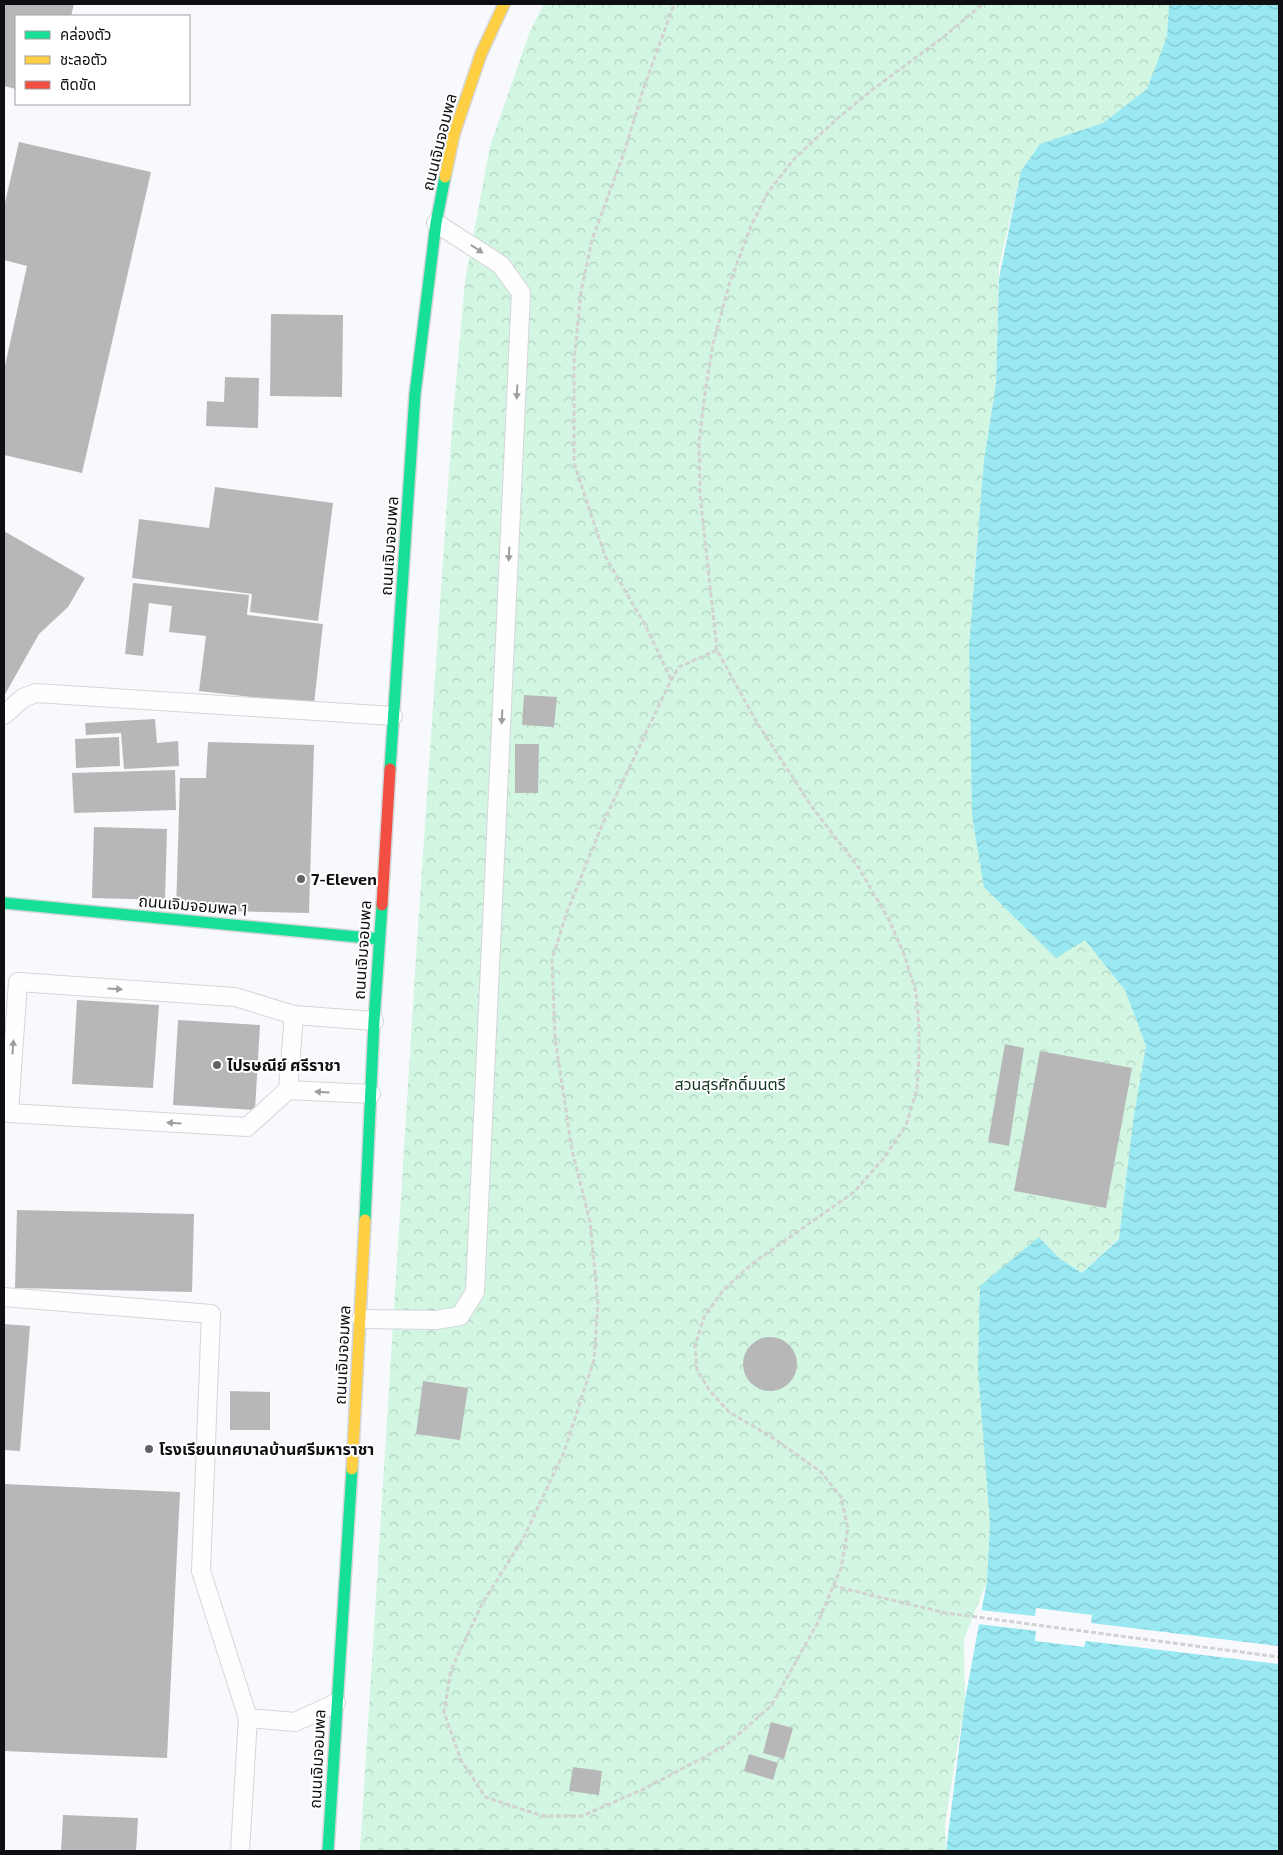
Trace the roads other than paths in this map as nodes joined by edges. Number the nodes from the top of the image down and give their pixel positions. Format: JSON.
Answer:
{"nodes":[{"id":1,"x":504,"y":4,"type":"edge"},
{"id":2,"x":436,"y":223,"type":"junction"},
{"id":3,"x":4,"y":715,"type":"edge"},
{"id":4,"x":394,"y":716,"type":"junction"},
{"id":5,"x":4,"y":904,"type":"edge"},
{"id":6,"x":379,"y":939,"type":"junction"},
{"id":7,"x":294,"y":1015,"type":"junction"},
{"id":8,"x":374,"y":1022,"type":"junction"},
{"id":9,"x":288,"y":1090,"type":"junction"},
{"id":10,"x":371,"y":1094,"type":"junction"},
{"id":11,"x":4,"y":1297,"type":"edge"},
{"id":12,"x":361,"y":1319,"type":"junction"},
{"id":13,"x":336,"y":1703,"type":"junction"},
{"id":14,"x":248,"y":1718,"type":"junction"},
{"id":15,"x":240,"y":1851,"type":"edge"},
{"id":16,"x":328,"y":1851,"type":"edge"}],
"edges":[{"from":1,"to":2,"type":"main road","name":"ถนนเจิมจอมพล"},
{"from":2,"to":4,"type":"main road","name":"ถนนเจิมจอมพล"},
{"from":2,"to":12,"type":"lane","one_way":true},
{"from":3,"to":4,"type":"lane"},
{"from":4,"to":6,"type":"main road","name":"ถนนเจิมจอมพล"},
{"from":5,"to":6,"type":"main road","name":"ถนนเจิมจอมพล 1"},
{"from":6,"to":8,"type":"main road","name":"ถนนเจิมจอมพล"},
{"from":7,"to":8,"type":"lane"},
{"from":7,"to":9,"type":"lane"},
{"from":9,"to":7,"type":"lane","one_way":true},
{"from":8,"to":10,"type":"main road","name":"ถนนเจิมจอมพล"},
{"from":10,"to":9,"type":"lane","one_way":true},
{"from":10,"to":12,"type":"main road","name":"ถนนเจิมจอมพล"},
{"from":11,"to":14,"type":"lane"},
{"from":12,"to":13,"type":"main road","name":"ถนนเจิมจอมพล"},
{"from":13,"to":14,"type":"lane"},
{"from":13,"to":16,"type":"main road","name":"ถนนเจิมจอมพล"},
{"from":14,"to":15,"type":"lane"}]}
